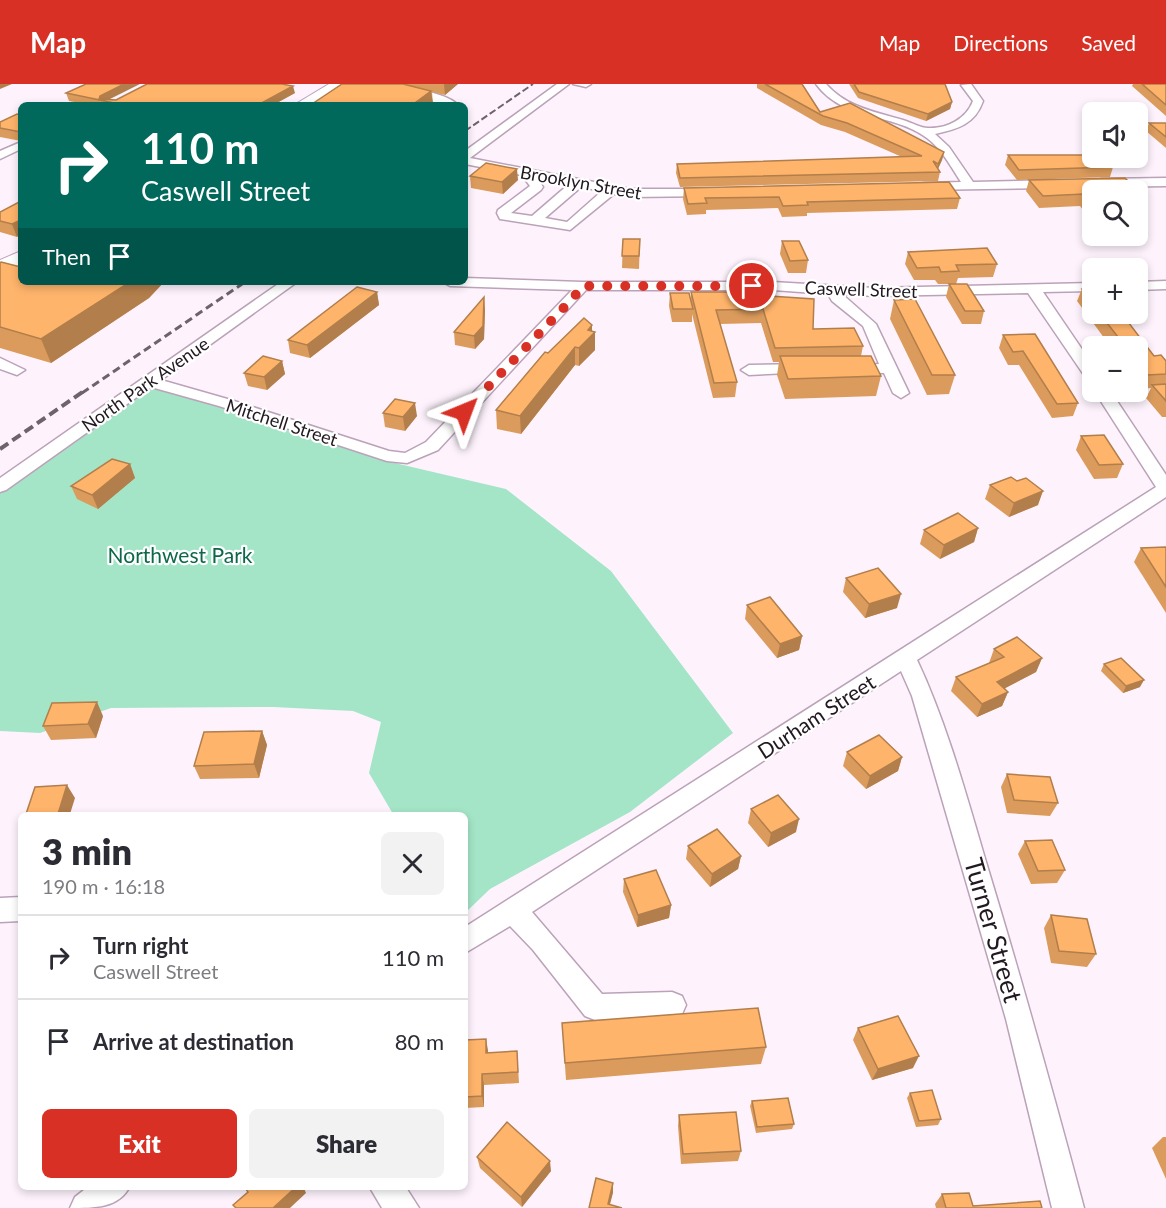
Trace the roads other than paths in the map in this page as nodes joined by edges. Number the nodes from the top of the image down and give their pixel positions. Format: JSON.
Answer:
{"nodes":[{"id":1,"x":341,"y":84,"type":"edge"},
{"id":2,"x":365,"y":84,"type":"edge"},
{"id":3,"x":564,"y":84,"type":"edge"},
{"id":4,"x":578,"y":84,"type":"edge"},
{"id":5,"x":586,"y":84,"type":"edge"},
{"id":6,"x":821,"y":84,"type":"edge"},
{"id":7,"x":966,"y":85,"type":"edge"},
{"id":8,"x":308,"y":102,"type":"edge"},
{"id":9,"x":449,"y":102,"type":"edge"},
{"id":10,"x":926,"y":132,"type":"junction"},
{"id":11,"x":18,"y":147,"type":"edge"},
{"id":12,"x":468,"y":156,"type":"edge"},
{"id":13,"x":0,"y":157,"type":"edge"},
{"id":14,"x":468,"y":159,"type":"edge"},
{"id":15,"x":18,"y":160,"type":"edge"},
{"id":16,"x":535,"y":174,"type":"junction"},
{"id":17,"x":1166,"y":182,"type":"edge"},
{"id":18,"x":579,"y":183,"type":"junction"},
{"id":19,"x":969,"y":186,"type":"junction"},
{"id":20,"x":909,"y":188,"type":"edge"},
{"id":21,"x":611,"y":190,"type":"junction"},
{"id":22,"x":722,"y":193,"type":"edge"},
{"id":23,"x":533,"y":222,"type":"junction"},
{"id":24,"x":468,"y":283,"type":"edge"},
{"id":25,"x":286,"y":285,"type":"edge"},
{"id":26,"x":1166,"y":285,"type":"edge"},
{"id":27,"x":582,"y":286,"type":"junction"},
{"id":28,"x":1148,"y":286,"type":"edge"},
{"id":29,"x":1082,"y":287,"type":"edge"},
{"id":30,"x":1033,"y":289,"type":"junction"},
{"id":31,"x":833,"y":290,"type":"junction"},
{"id":32,"x":1082,"y":360,"type":"edge"},
{"id":33,"x":0,"y":363,"type":"edge"},
{"id":34,"x":889,"y":368,"type":"junction"},
{"id":35,"x":748,"y":369,"type":"dead end"},
{"id":36,"x":17,"y":370,"type":"dead end"},
{"id":37,"x":149,"y":382,"type":"junction"},
{"id":38,"x":901,"y":393,"type":"dead end"},
{"id":39,"x":1109,"y":402,"type":"edge"},
{"id":40,"x":0,"y":486,"type":"edge"},
{"id":41,"x":1166,"y":489,"type":"edge"},
{"id":42,"x":905,"y":657,"type":"junction"},
{"id":43,"x":18,"y":909,"type":"edge"},
{"id":44,"x":0,"y":910,"type":"edge"},
{"id":45,"x":513,"y":911,"type":"junction"},
{"id":46,"x":468,"y":939,"type":"edge"},
{"id":47,"x":672,"y":1005,"type":"dead end"},
{"id":48,"x":110,"y":1190,"type":"edge"},
{"id":49,"x":387,"y":1190,"type":"edge"},
{"id":50,"x":86,"y":1208,"type":"edge"},
{"id":51,"x":403,"y":1208,"type":"edge"},
{"id":52,"x":1068,"y":1208,"type":"edge"}],
"edges":[{"from":1,"to":8,"type":"highway"},
{"from":2,"to":9,"type":"street"},
{"from":3,"to":12,"type":"street"},
{"from":4,"to":5,"type":"street"},
{"from":6,"to":10,"type":"street"},
{"from":7,"to":10,"type":"street"},
{"from":10,"to":19,"type":"street"},
{"from":11,"to":13,"type":"street"},
{"from":13,"to":15,"type":"street"},
{"from":14,"to":16,"type":"street","name":"Brooklyn Street"},
{"from":16,"to":18,"type":"street","name":"Brooklyn Street"},
{"from":16,"to":23,"type":"street"},
{"from":17,"to":19,"type":"street"},
{"from":18,"to":21,"type":"street","name":"Brooklyn Street"},
{"from":18,"to":23,"type":"street"},
{"from":19,"to":20,"type":"street"},
{"from":21,"to":22,"type":"street","name":"Brooklyn Street"},
{"from":21,"to":23,"type":"street"},
{"from":24,"to":27,"type":"street","name":"Caswell Street"},
{"from":25,"to":37,"type":"street","name":"North Park Avenue"},
{"from":26,"to":28,"type":"street"},
{"from":27,"to":31,"type":"street","name":"Caswell Street"},
{"from":27,"to":37,"type":"street","name":"Mitchell Street"},
{"from":29,"to":30,"type":"street","name":"Caswell Street"},
{"from":30,"to":31,"type":"street","name":"Caswell Street"},
{"from":30,"to":32,"type":"street"},
{"from":31,"to":34,"type":"street"},
{"from":33,"to":36,"type":"street"},
{"from":34,"to":35,"type":"street"},
{"from":34,"to":38,"type":"street"},
{"from":37,"to":40,"type":"street","name":"North Park Avenue"},
{"from":39,"to":41,"type":"street"},
{"from":41,"to":42,"type":"street","name":"Durham Street"},
{"from":42,"to":45,"type":"street","name":"Durham Street"},
{"from":42,"to":52,"type":"street","name":"Turner Street"},
{"from":43,"to":44,"type":"street"},
{"from":45,"to":46,"type":"street","name":"Durham Street"},
{"from":45,"to":47,"type":"street"},
{"from":48,"to":50,"type":"street"},
{"from":49,"to":51,"type":"street"}]}
